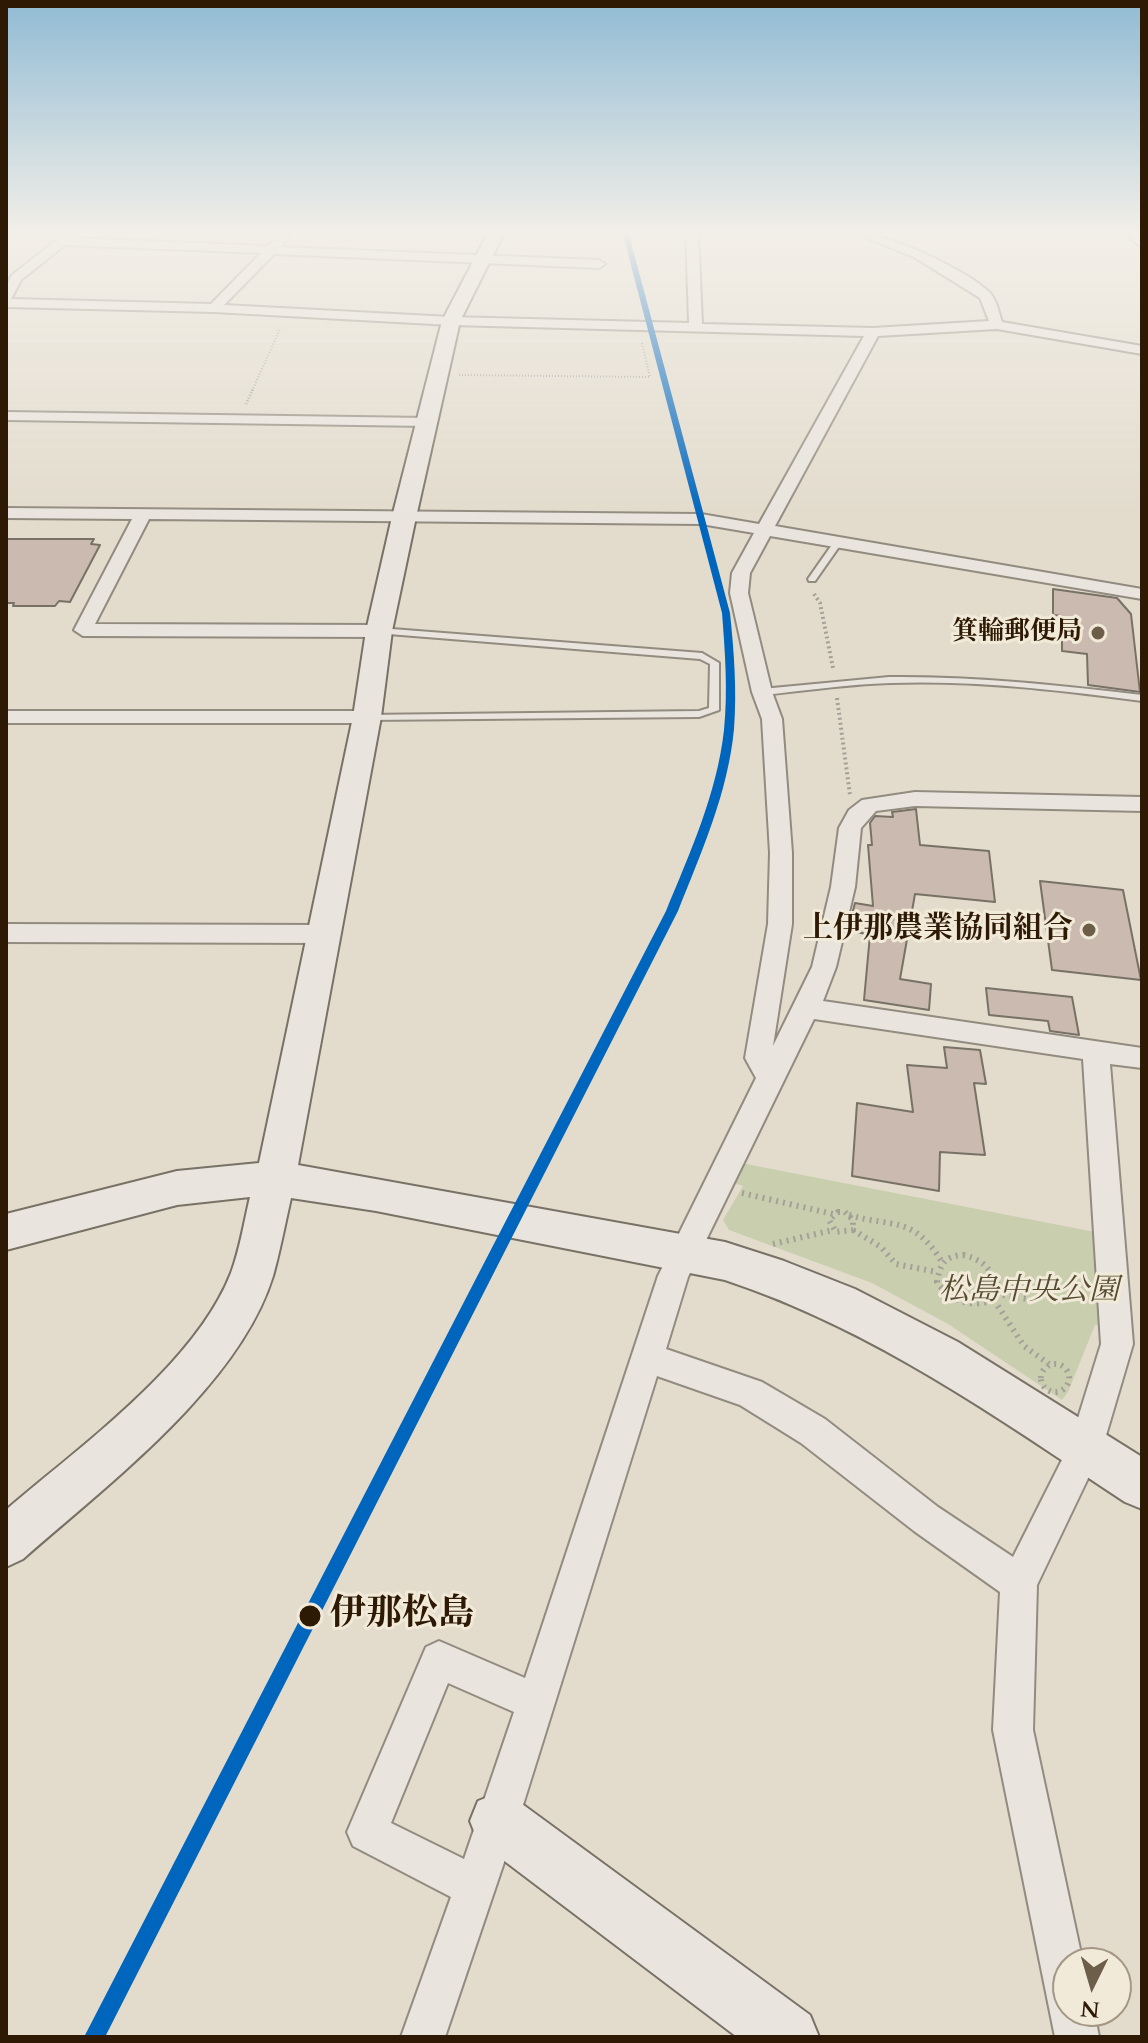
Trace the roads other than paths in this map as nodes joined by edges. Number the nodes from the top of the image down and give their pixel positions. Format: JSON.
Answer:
{"nodes":[{"id":1,"x":450,"y":326,"type":"edge"},
{"id":2,"x":706,"y":326,"type":"edge"},
{"id":3,"x":973,"y":326,"type":"edge"},
{"id":4,"x":1005,"y":326,"type":"edge"},
{"id":5,"x":873,"y":332,"type":"junction"},
{"id":6,"x":1142,"y":350,"type":"edge"},
{"id":7,"x":6,"y":416,"type":"edge"},
{"id":8,"x":427,"y":422,"type":"junction"},
{"id":9,"x":6,"y":513,"type":"edge"},
{"id":10,"x":143,"y":514,"type":"junction"},
{"id":11,"x":404,"y":517,"type":"junction"},
{"id":12,"x":764,"y":528,"type":"junction"},
{"id":13,"x":839,"y":541,"type":"junction"},
{"id":14,"x":812,"y":579,"type":"dead end"},
{"id":15,"x":1142,"y":594,"type":"edge"},
{"id":16,"x":379,"y":631,"type":"junction"},
{"id":17,"x":762,"y":692,"type":"junction"},
{"id":18,"x":1142,"y":698,"type":"edge"},
{"id":19,"x":6,"y":717,"type":"edge"},
{"id":20,"x":367,"y":717,"type":"junction"},
{"id":21,"x":1142,"y":804,"type":"edge"},
{"id":22,"x":6,"y":933,"type":"edge"},
{"id":23,"x":323,"y":934,"type":"junction"},
{"id":24,"x":807,"y":1008,"type":"junction"},
{"id":25,"x":1096,"y":1052,"type":"junction"},
{"id":26,"x":1142,"y":1058,"type":"edge"},
{"id":27,"x":770,"y":1077,"type":"junction"},
{"id":28,"x":273,"y":1181,"type":"junction"},
{"id":29,"x":6,"y":1232,"type":"edge"},
{"id":30,"x":682,"y":1254,"type":"junction"},
{"id":31,"x":646,"y":1357,"type":"junction"},
{"id":32,"x":1085,"y":1449,"type":"junction"},
{"id":33,"x":1142,"y":1485,"type":"edge"},
{"id":34,"x":6,"y":1542,"type":"edge"},
{"id":35,"x":1019,"y":1583,"type":"junction"},
{"id":36,"x":534,"y":1701,"type":"junction"},
{"id":37,"x":498,"y":1821,"type":"junction"},
{"id":38,"x":473,"y":1886,"type":"junction"},
{"id":39,"x":1058,"y":1947,"type":"edge"},
{"id":40,"x":423,"y":2037,"type":"edge"},
{"id":41,"x":788,"y":2037,"type":"edge"}],
"edges":[{"from":1,"to":8,"type":"street"},
{"from":2,"to":5,"type":"street"},
{"from":3,"to":5,"type":"street"},
{"from":4,"to":6,"type":"street"},
{"from":5,"to":12,"type":"street"},
{"from":7,"to":8,"type":"street"},
{"from":8,"to":11,"type":"street"},
{"from":9,"to":10,"type":"street"},
{"from":10,"to":11,"type":"street"},
{"from":10,"to":16,"type":"street"},
{"from":11,"to":12,"type":"street"},
{"from":11,"to":16,"type":"street"},
{"from":12,"to":13,"type":"street"},
{"from":12,"to":17,"type":"street"},
{"from":13,"to":14,"type":"lane"},
{"from":13,"to":15,"type":"street"},
{"from":16,"to":20,"type":"street"},
{"from":16,"to":20,"type":"lane"},
{"from":17,"to":18,"type":"lane"},
{"from":17,"to":27,"type":"street"},
{"from":19,"to":20,"type":"street"},
{"from":20,"to":23,"type":"street"},
{"from":21,"to":24,"type":"street"},
{"from":22,"to":23,"type":"street"},
{"from":23,"to":28,"type":"street"},
{"from":24,"to":25,"type":"street"},
{"from":24,"to":27,"type":"street"},
{"from":25,"to":26,"type":"street"},
{"from":25,"to":32,"type":"street"},
{"from":27,"to":30,"type":"street"},
{"from":28,"to":29,"type":"street"},
{"from":28,"to":30,"type":"street"},
{"from":28,"to":34,"type":"street"},
{"from":30,"to":31,"type":"street"},
{"from":30,"to":32,"type":"street"},
{"from":31,"to":35,"type":"street"},
{"from":31,"to":36,"type":"street"},
{"from":32,"to":33,"type":"street"},
{"from":32,"to":35,"type":"street"},
{"from":35,"to":39,"type":"street"},
{"from":36,"to":37,"type":"street"},
{"from":36,"to":38,"type":"street"},
{"from":37,"to":38,"type":"street"},
{"from":37,"to":41,"type":"street"},
{"from":38,"to":40,"type":"street"}]}
